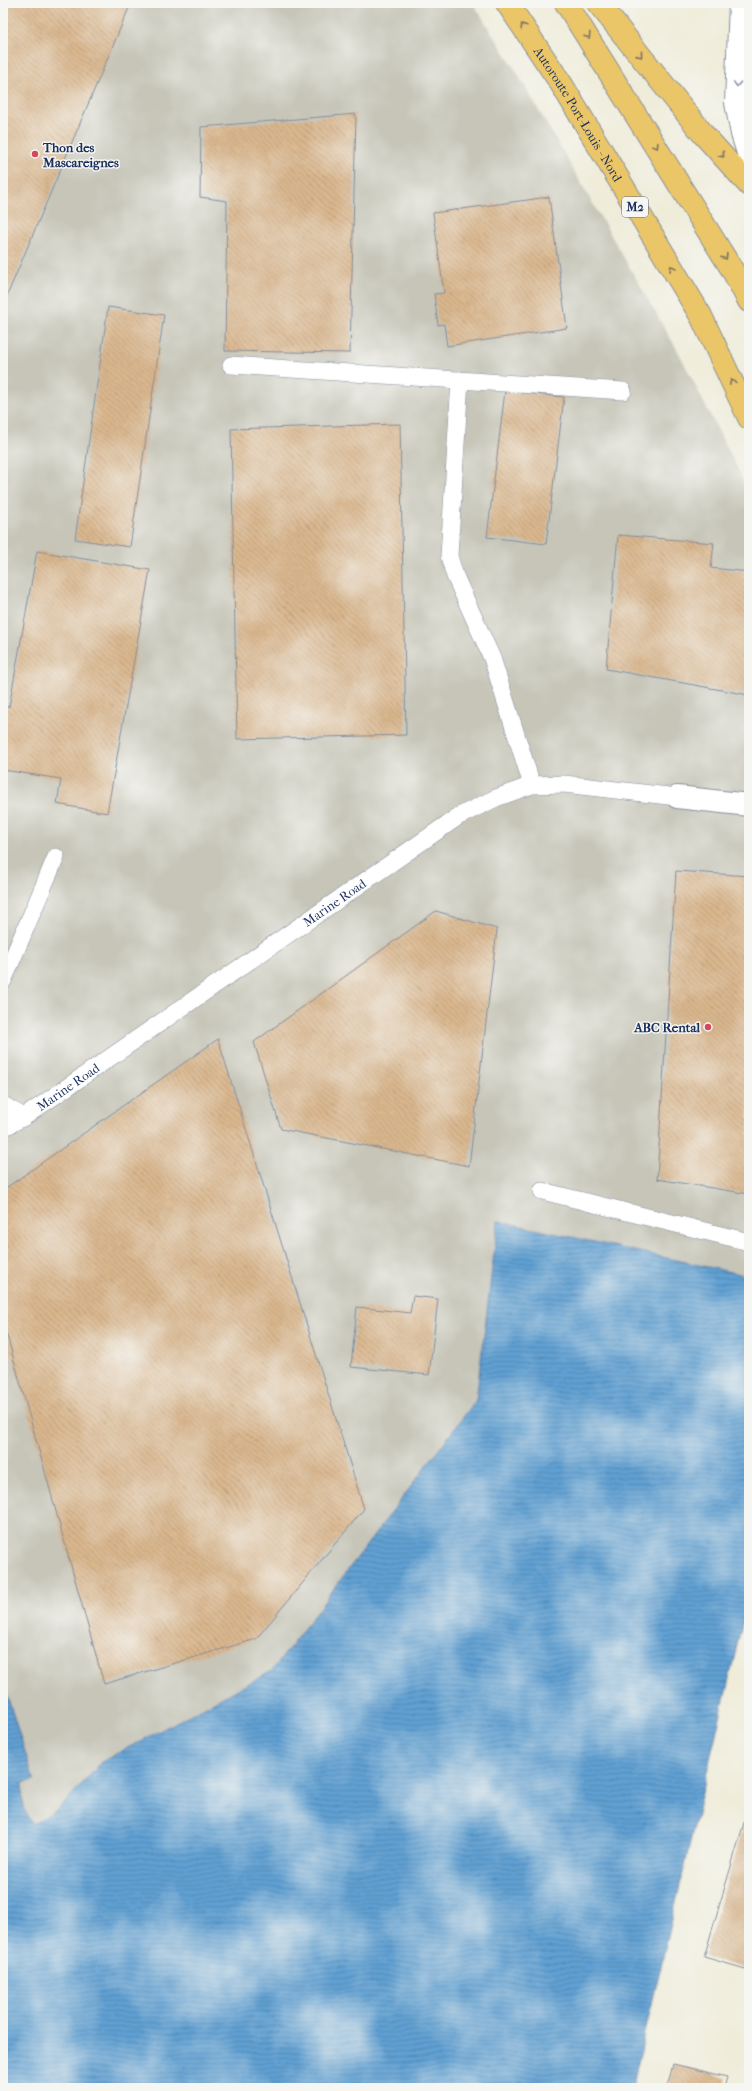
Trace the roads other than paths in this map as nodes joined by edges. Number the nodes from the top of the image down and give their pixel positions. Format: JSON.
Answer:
{"nodes":[{"id":1,"x":507,"y":3,"type":"edge"},
{"id":2,"x":566,"y":3,"type":"edge"},
{"id":3,"x":598,"y":3,"type":"edge"},
{"id":4,"x":740,"y":3,"type":"edge"},
{"id":5,"x":749,"y":156,"type":"edge"},
{"id":6,"x":749,"y":185,"type":"edge"},
{"id":7,"x":749,"y":301,"type":"edge"},
{"id":8,"x":231,"y":365,"type":"dead end"},
{"id":9,"x":460,"y":380,"type":"junction"},
{"id":10,"x":623,"y":391,"type":"dead end"},
{"id":11,"x":749,"y":418,"type":"edge"},
{"id":12,"x":532,"y":785,"type":"junction"},
{"id":13,"x":677,"y":797,"type":"joint"},
{"id":14,"x":749,"y":805,"type":"edge"},
{"id":15,"x":56,"y":857,"type":"dead end"},
{"id":16,"x":3,"y":981,"type":"edge"},
{"id":17,"x":3,"y":1105,"type":"edge"},
{"id":18,"x":3,"y":1116,"type":"edge"},
{"id":19,"x":24,"y":1117,"type":"junction"},
{"id":20,"x":3,"y":1128,"type":"edge"},
{"id":21,"x":542,"y":1191,"type":"dead end"},
{"id":22,"x":749,"y":1242,"type":"edge"}],
"edges":[{"from":11,"to":1,"type":"highway","name":"Autoroute Port-Louis - Nord","number":"M2","one_way":true},
{"from":2,"to":7,"type":"highway","one_way":true},
{"from":3,"to":6,"type":"highway","one_way":true},
{"from":4,"to":5,"type":"street","one_way":true},
{"from":8,"to":9,"type":"lane"},
{"from":9,"to":10,"type":"lane"},
{"from":9,"to":12,"type":"lane"},
{"from":12,"to":13,"type":"lane","name":"Marine Road"},
{"from":12,"to":19,"type":"lane","name":"Marine Road"},
{"from":13,"to":14,"type":"street"},
{"from":15,"to":16,"type":"lane"},
{"from":17,"to":19,"type":"lane"},
{"from":18,"to":19,"type":"lane","name":"Marine Road"},
{"from":19,"to":20,"type":"lane","name":"Marine Road"},
{"from":21,"to":22,"type":"lane"}]}
